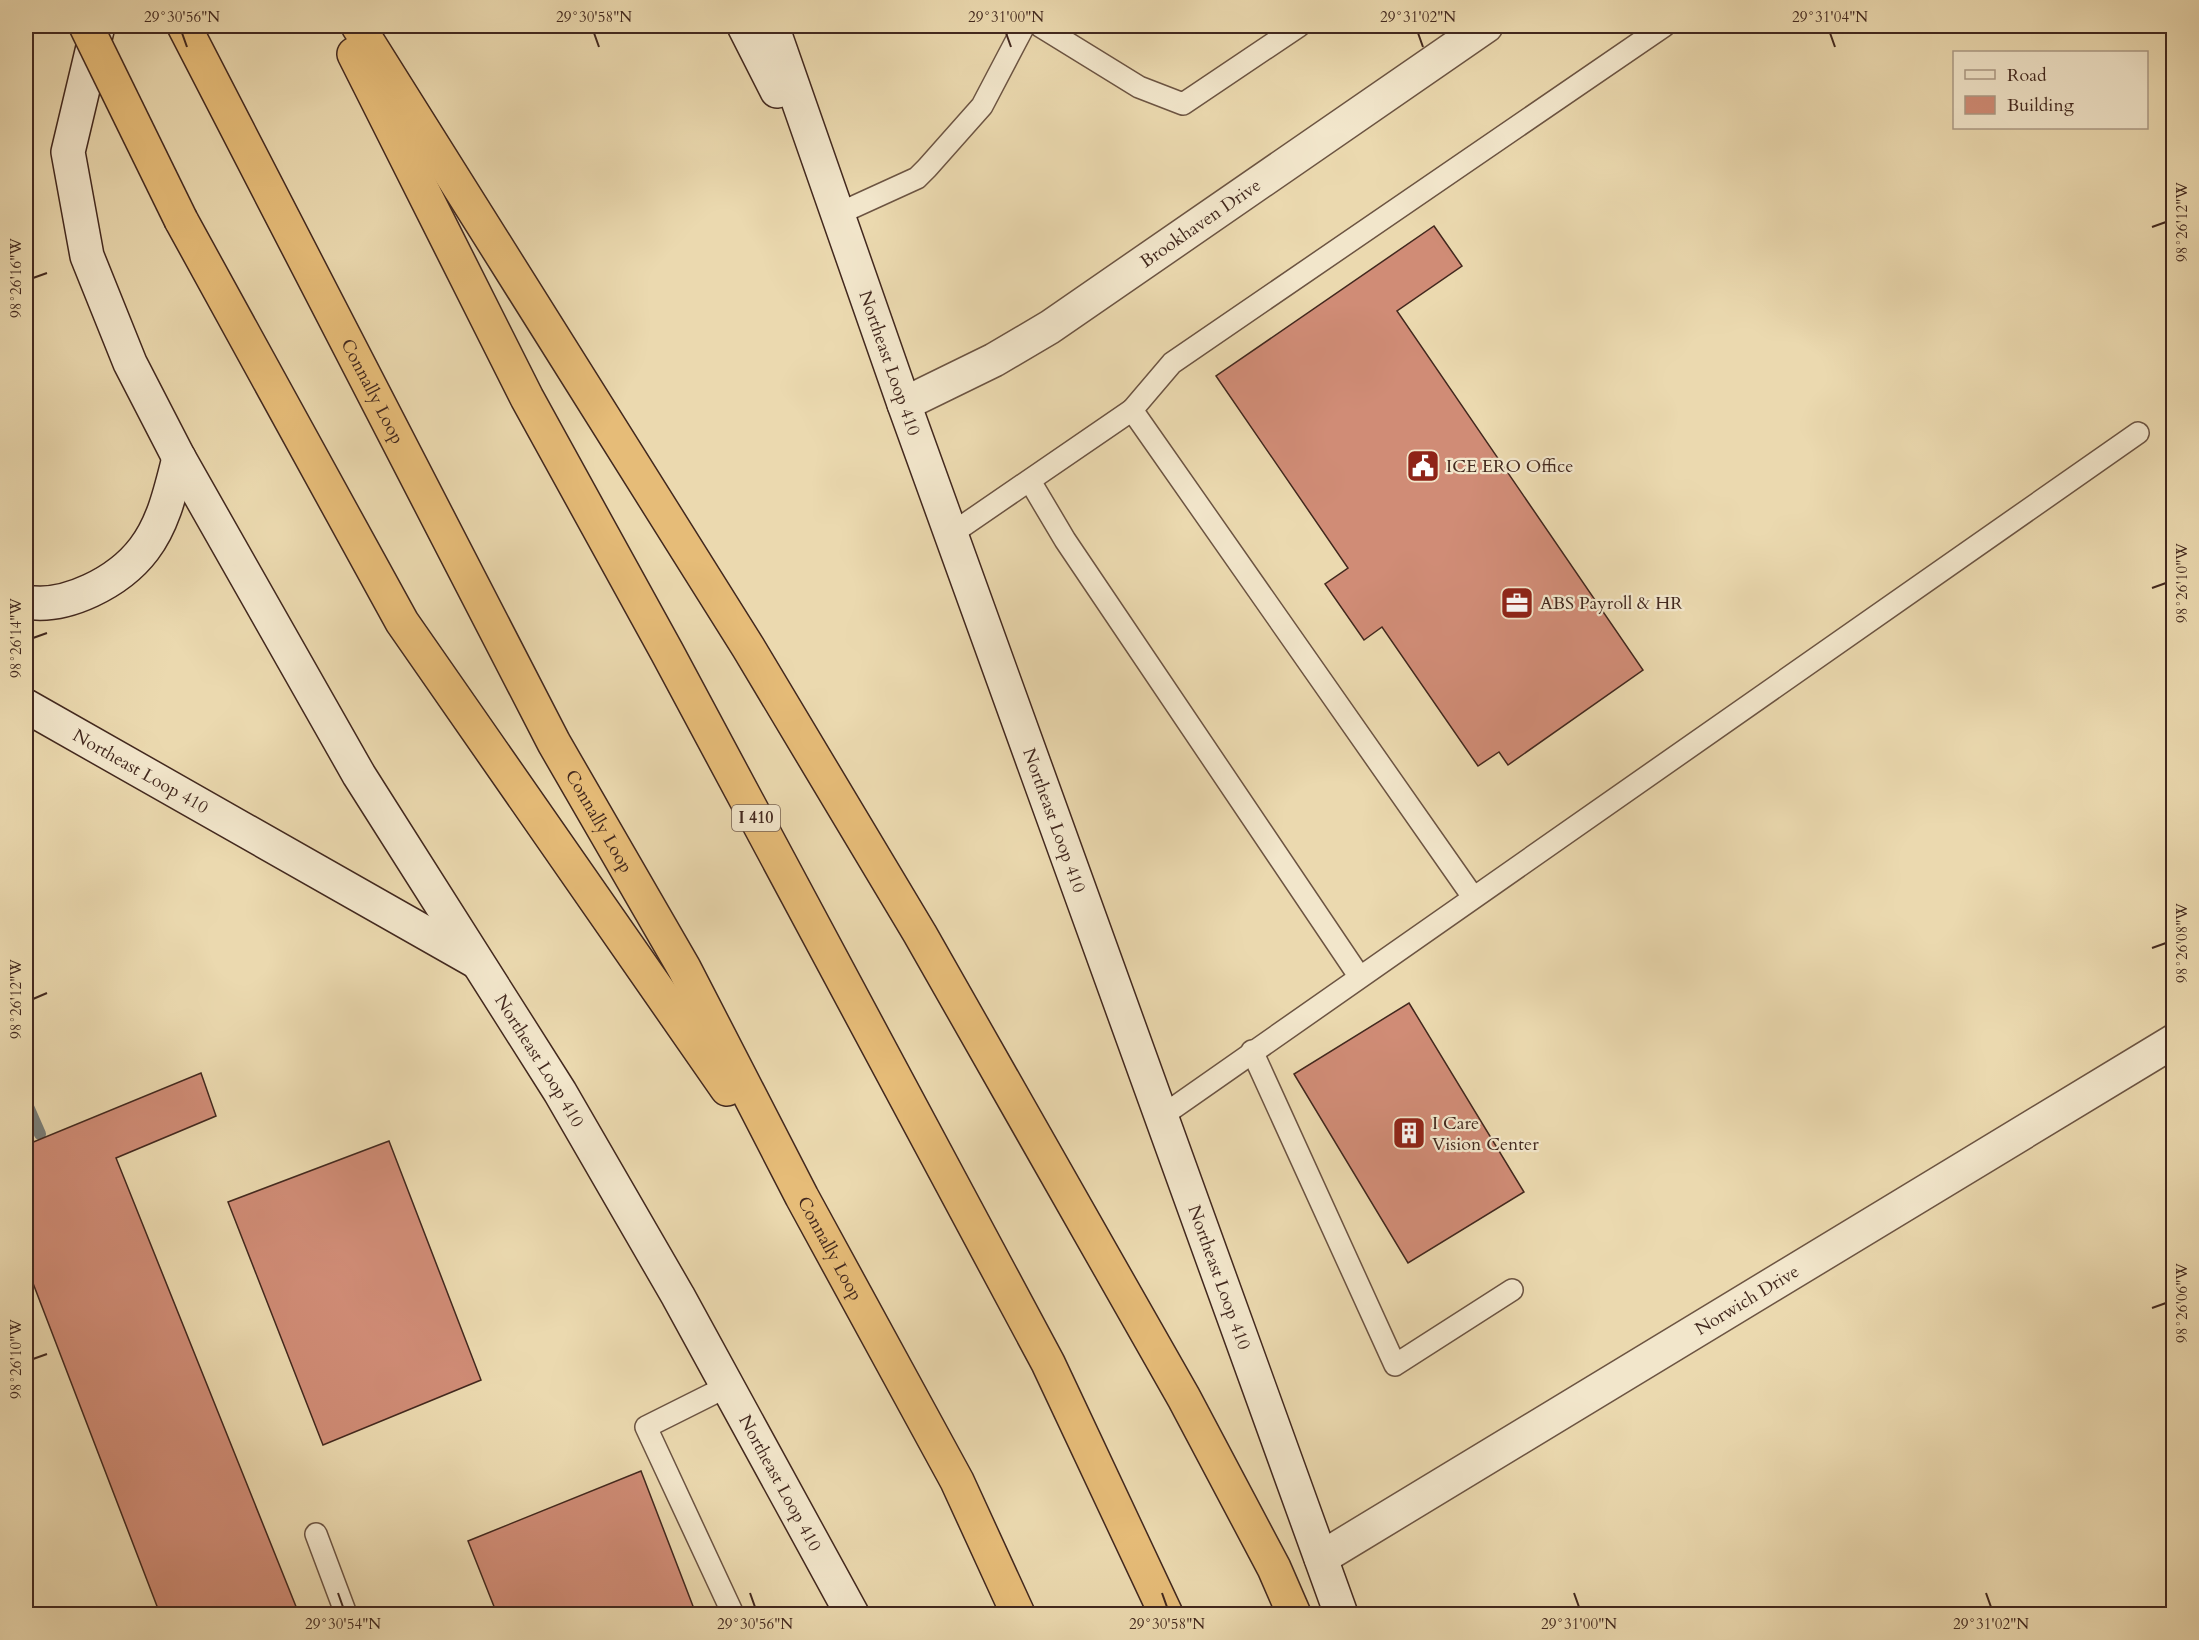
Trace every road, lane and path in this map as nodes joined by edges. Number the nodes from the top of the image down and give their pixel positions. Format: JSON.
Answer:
{"nodes":[{"id":1,"x":86,"y":26,"type":"edge"},
{"id":2,"x":98,"y":26,"type":"edge"},
{"id":3,"x":184,"y":26,"type":"edge"},
{"id":4,"x":341,"y":26,"type":"edge"},
{"id":5,"x":358,"y":26,"type":"edge"},
{"id":6,"x":744,"y":26,"type":"edge"},
{"id":7,"x":772,"y":26,"type":"edge"},
{"id":8,"x":1024,"y":26,"type":"edge"},
{"id":9,"x":1040,"y":26,"type":"edge"},
{"id":10,"x":1299,"y":26,"type":"edge"},
{"id":11,"x":1486,"y":26,"type":"edge"},
{"id":12,"x":1664,"y":26,"type":"edge"},
{"id":13,"x":838,"y":214,"type":"junction"},
{"id":14,"x":904,"y":404,"type":"junction"},
{"id":15,"x":1132,"y":410,"type":"junction"},
{"id":16,"x":2138,"y":433,"type":"dead end"},
{"id":17,"x":179,"y":458,"type":"junction"},
{"id":18,"x":1030,"y":481,"type":"junction"},
{"id":19,"x":951,"y":534,"type":"junction"},
{"id":20,"x":26,"y":602,"type":"edge"},
{"id":21,"x":26,"y":706,"type":"edge"},
{"id":22,"x":1473,"y":897,"type":"junction"},
{"id":23,"x":479,"y":963,"type":"junction"},
{"id":24,"x":1359,"y":976,"type":"junction"},
{"id":25,"x":2174,"y":1041,"type":"edge"},
{"id":26,"x":1252,"y":1051,"type":"junction"},
{"id":27,"x":1162,"y":1116,"type":"junction"},
{"id":28,"x":802,"y":1197,"type":"junction"},
{"id":29,"x":1512,"y":1290,"type":"dead end"},
{"id":30,"x":728,"y":1386,"type":"junction"},
{"id":31,"x":316,"y":1534,"type":"dead end"},
{"id":32,"x":1321,"y":1558,"type":"junction"},
{"id":33,"x":346,"y":1614,"type":"edge"},
{"id":34,"x":733,"y":1614,"type":"edge"},
{"id":35,"x":852,"y":1614,"type":"edge"},
{"id":36,"x":1018,"y":1614,"type":"edge"},
{"id":37,"x":1166,"y":1614,"type":"edge"},
{"id":38,"x":1294,"y":1614,"type":"edge"},
{"id":39,"x":1341,"y":1614,"type":"edge"}],
"edges":[{"from":1,"to":28,"type":"highway","bridge":true},
{"from":2,"to":17,"type":"main road"},
{"from":3,"to":28,"type":"highway","name":"Connally Loop"},
{"from":4,"to":37,"type":"highway","number":"I 410"},
{"from":5,"to":38,"type":"highway"},
{"from":6,"to":13,"type":"main road"},
{"from":7,"to":13,"type":"main road","name":"Northeast Loop 410"},
{"from":8,"to":13,"type":"lane"},
{"from":9,"to":10,"type":"lane"},
{"from":11,"to":14,"type":"main road","name":"Brookhaven Drive"},
{"from":12,"to":15,"type":"lane"},
{"from":13,"to":14,"type":"main road","name":"Northeast Loop 410"},
{"from":14,"to":19,"type":"main road","name":"Northeast Loop 410"},
{"from":15,"to":18,"type":"lane"},
{"from":15,"to":22,"type":"lane"},
{"from":16,"to":22,"type":"lane"},
{"from":17,"to":20,"type":"main road"},
{"from":17,"to":23,"type":"main road"},
{"from":18,"to":19,"type":"lane"},
{"from":18,"to":24,"type":"lane"},
{"from":19,"to":27,"type":"main road","name":"Northeast Loop 410"},
{"from":21,"to":23,"type":"main road","name":"Northeast Loop 410"},
{"from":22,"to":24,"type":"lane"},
{"from":23,"to":30,"type":"main road","name":"Northeast Loop 410"},
{"from":24,"to":26,"type":"lane"},
{"from":25,"to":32,"type":"main road","name":"Norwich Drive"},
{"from":26,"to":27,"type":"lane"},
{"from":26,"to":29,"type":"lane"},
{"from":27,"to":32,"type":"main road","name":"Northeast Loop 410"},
{"from":28,"to":36,"type":"highway","name":"Connally Loop"},
{"from":30,"to":34,"type":"lane"},
{"from":30,"to":35,"type":"main road","name":"Northeast Loop 410"},
{"from":31,"to":33,"type":"lane"},
{"from":32,"to":39,"type":"main road","name":"Northeast Loop 410"}]}
